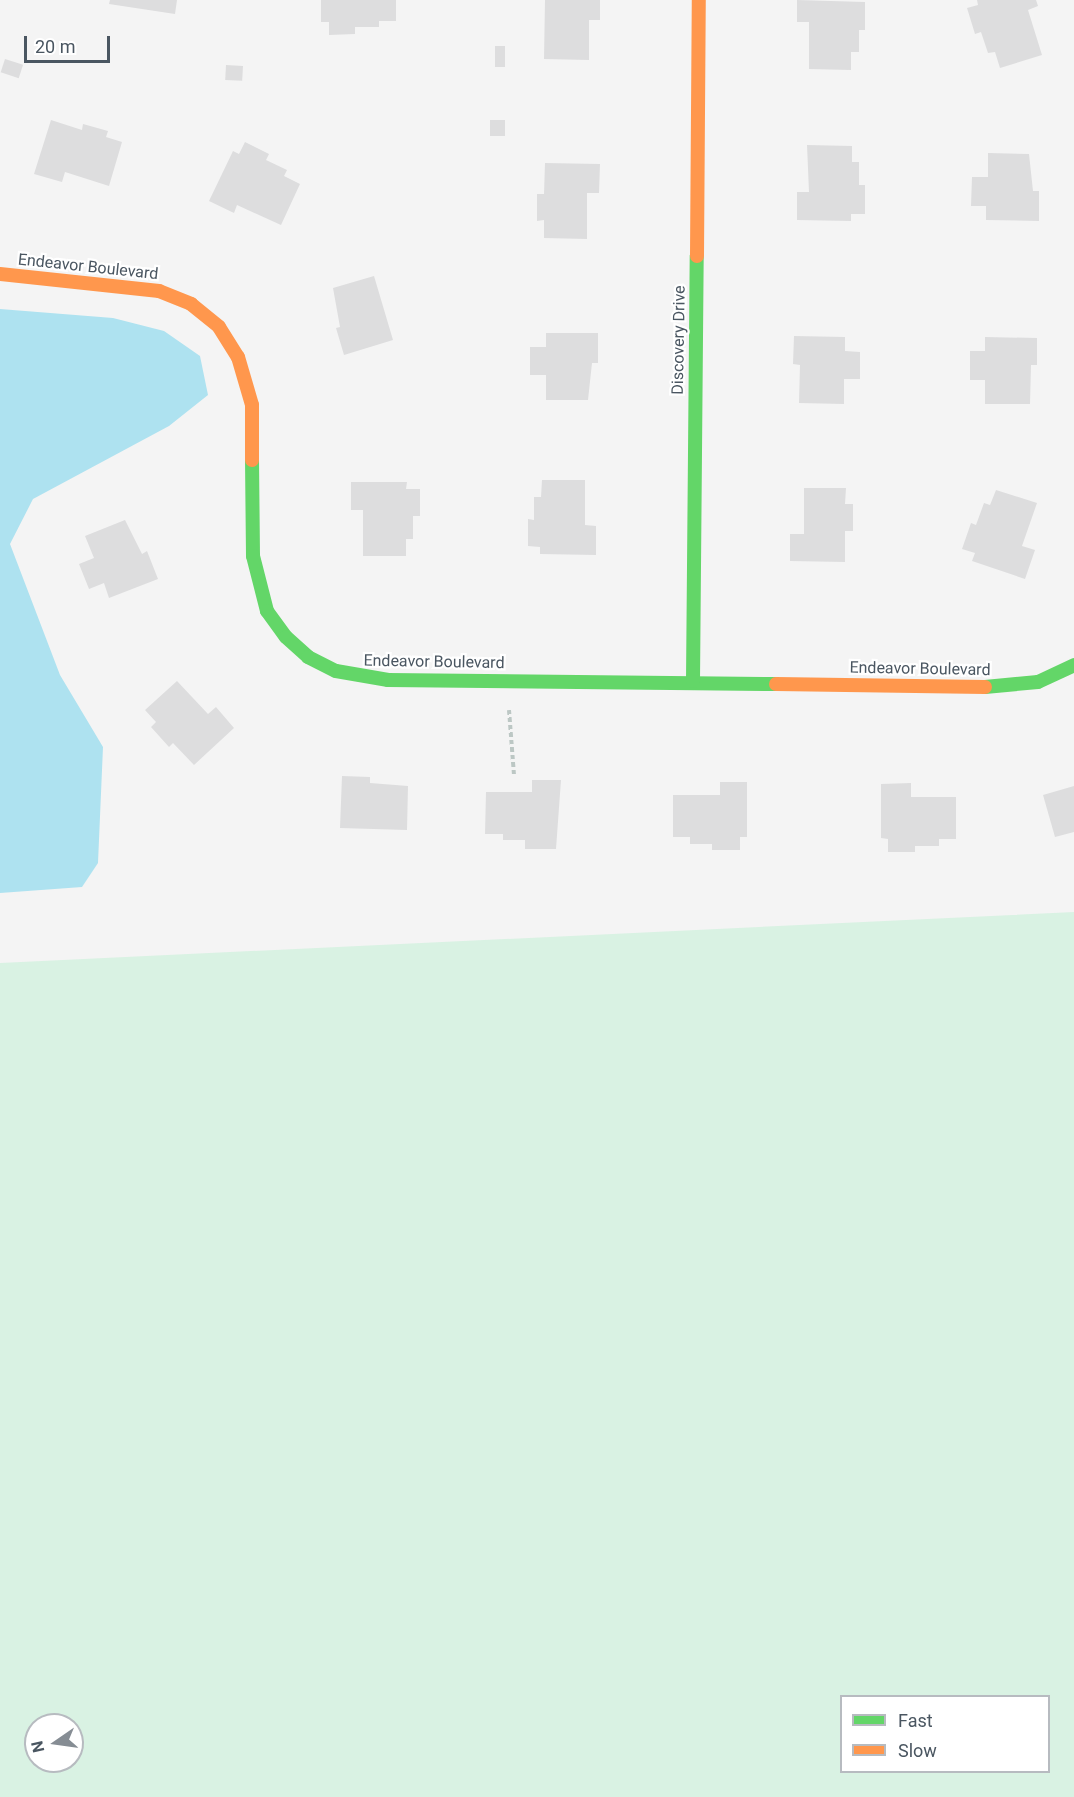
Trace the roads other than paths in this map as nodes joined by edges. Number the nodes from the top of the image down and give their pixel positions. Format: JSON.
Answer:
{"nodes":[{"id":1,"x":699,"y":0,"type":"edge"},
{"id":2,"x":0,"y":274,"type":"edge"},
{"id":3,"x":1074,"y":665,"type":"edge"},
{"id":4,"x":693,"y":681,"type":"junction"}],
"edges":[{"from":1,"to":4,"type":"street","name":"Discovery Drive"},
{"from":2,"to":4,"type":"street","name":"Endeavor Boulevard"},
{"from":3,"to":4,"type":"street","name":"Endeavor Boulevard"}]}
